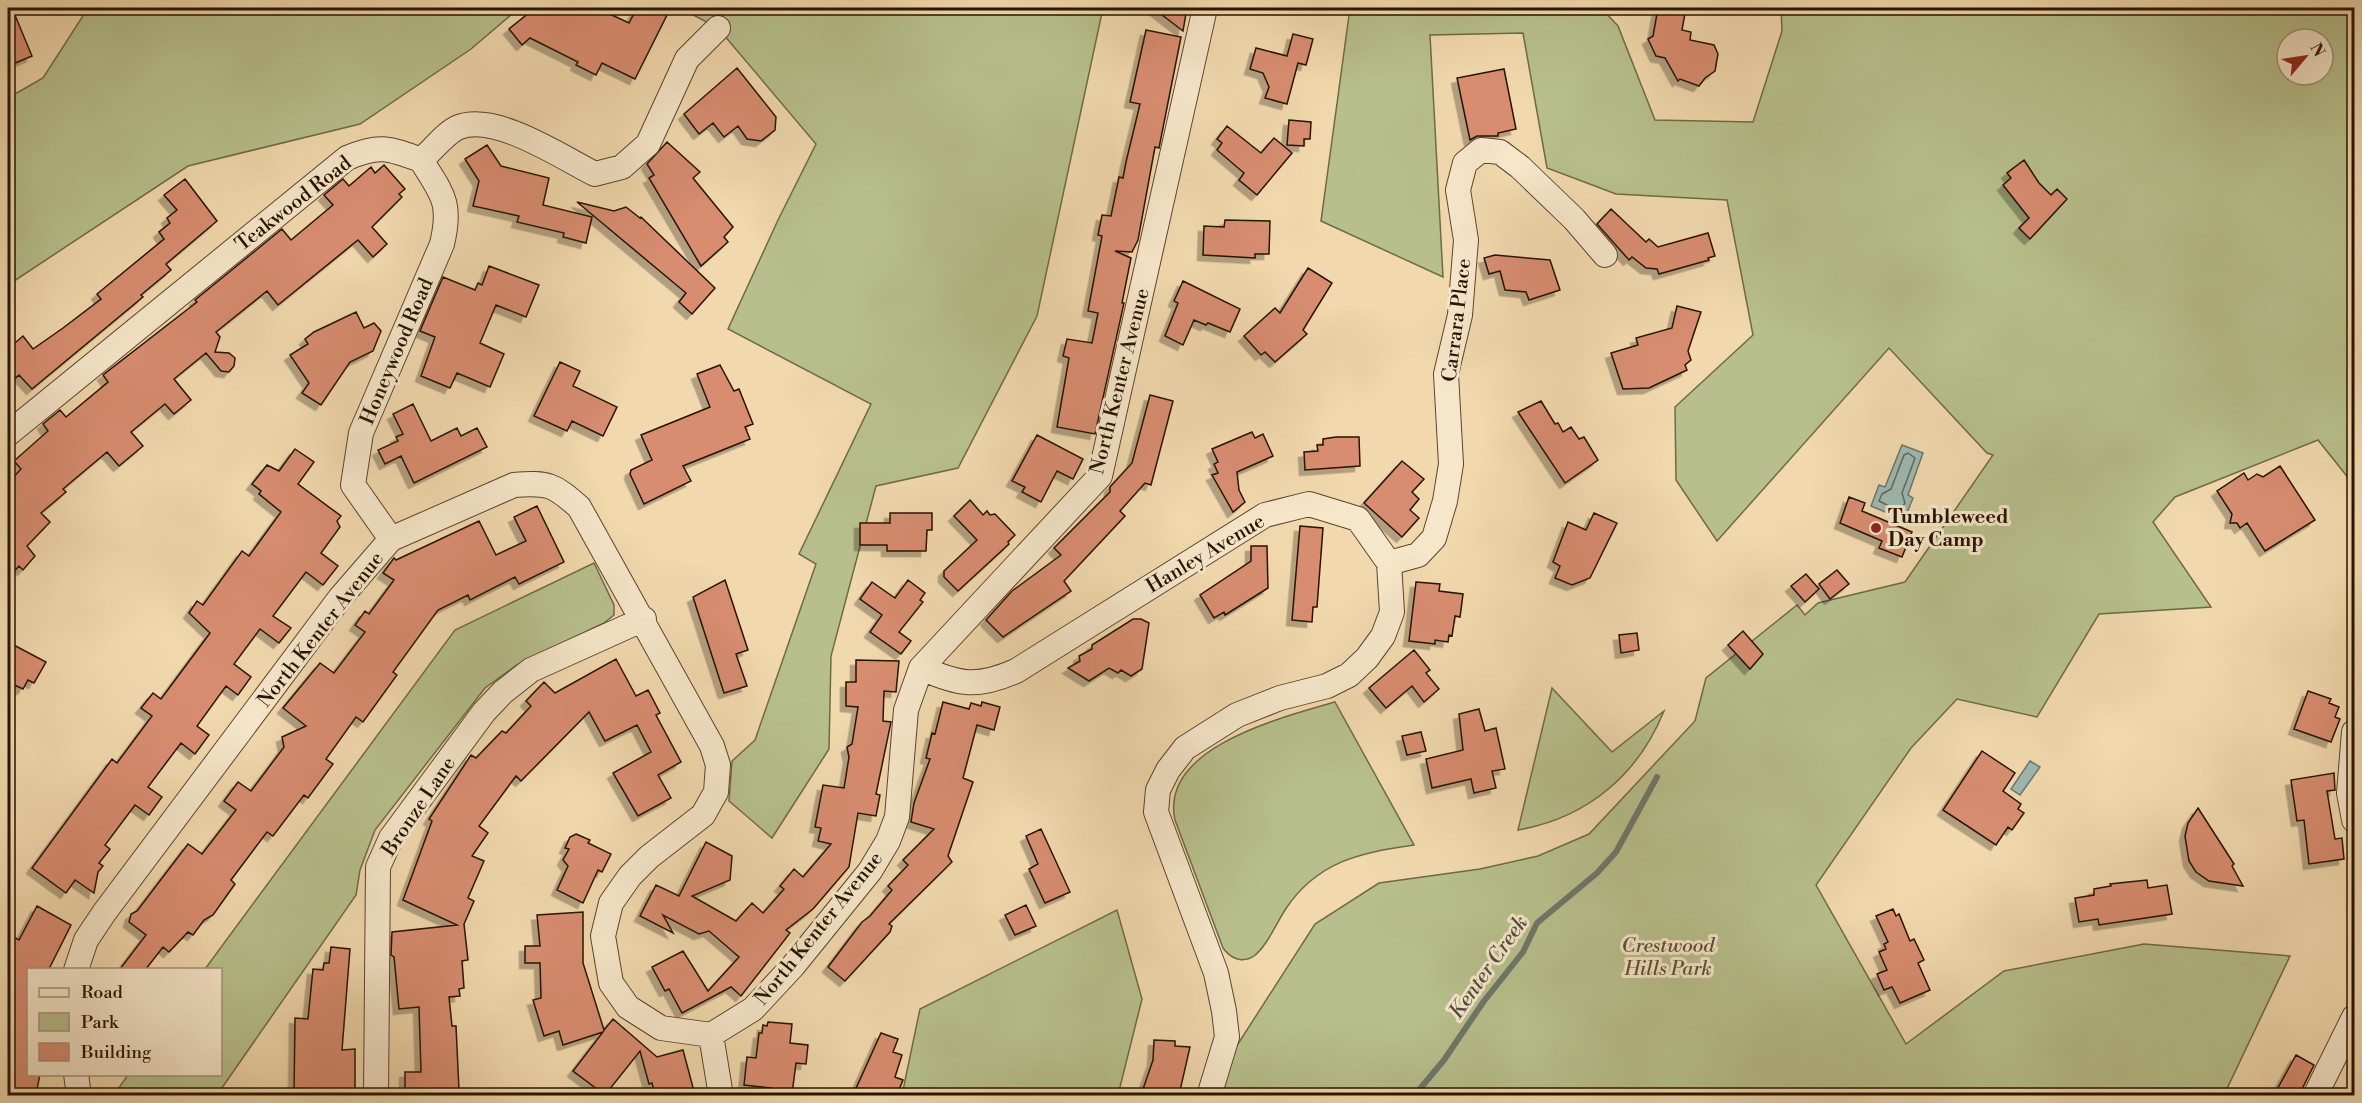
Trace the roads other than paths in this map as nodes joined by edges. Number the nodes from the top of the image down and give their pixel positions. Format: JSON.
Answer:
{"nodes":[{"id":1,"x":1205,"y":8,"type":"edge"},
{"id":2,"x":718,"y":28,"type":"dead end"},
{"id":3,"x":421,"y":160,"type":"junction"},
{"id":4,"x":1605,"y":255,"type":"dead end"},
{"id":5,"x":8,"y":434,"type":"edge"},
{"id":6,"x":391,"y":539,"type":"junction"},
{"id":7,"x":1389,"y":563,"type":"junction"},
{"id":8,"x":644,"y":619,"type":"junction"},
{"id":9,"x":921,"y":668,"type":"junction"},
{"id":10,"x":2355,"y":732,"type":"edge"},
{"id":11,"x":2355,"y":820,"type":"edge"},
{"id":12,"x":76,"y":968,"type":"edge"},
{"id":13,"x":2355,"y":1017,"type":"edge"},
{"id":14,"x":711,"y":1035,"type":"junction"},
{"id":15,"x":76,"y":1076,"type":"edge"},
{"id":16,"x":79,"y":1095,"type":"edge"},
{"id":17,"x":376,"y":1095,"type":"edge"},
{"id":18,"x":721,"y":1095,"type":"edge"},
{"id":19,"x":1209,"y":1095,"type":"edge"},
{"id":20,"x":2315,"y":1095,"type":"edge"}],
"edges":[{"from":1,"to":9,"type":"street","name":"North Kenter Avenue"},
{"from":2,"to":3,"type":"street"},
{"from":3,"to":5,"type":"street","name":"Teakwood Road"},
{"from":3,"to":6,"type":"street","name":"Honeywood Road"},
{"from":4,"to":7,"type":"street","name":"Carrara Place"},
{"from":6,"to":8,"type":"street","name":"North Kenter Avenue"},
{"from":6,"to":12,"type":"street","name":"North Kenter Avenue"},
{"from":7,"to":9,"type":"street","name":"Hanley Avenue"},
{"from":7,"to":19,"type":"street"},
{"from":8,"to":14,"type":"street","name":"North Kenter Avenue"},
{"from":8,"to":17,"type":"street","name":"Bronze Lane"},
{"from":9,"to":14,"type":"street","name":"North Kenter Avenue"},
{"from":10,"to":11,"type":"street"},
{"from":13,"to":20,"type":"street"},
{"from":14,"to":18,"type":"street"},
{"from":15,"to":16,"type":"street"}]}
